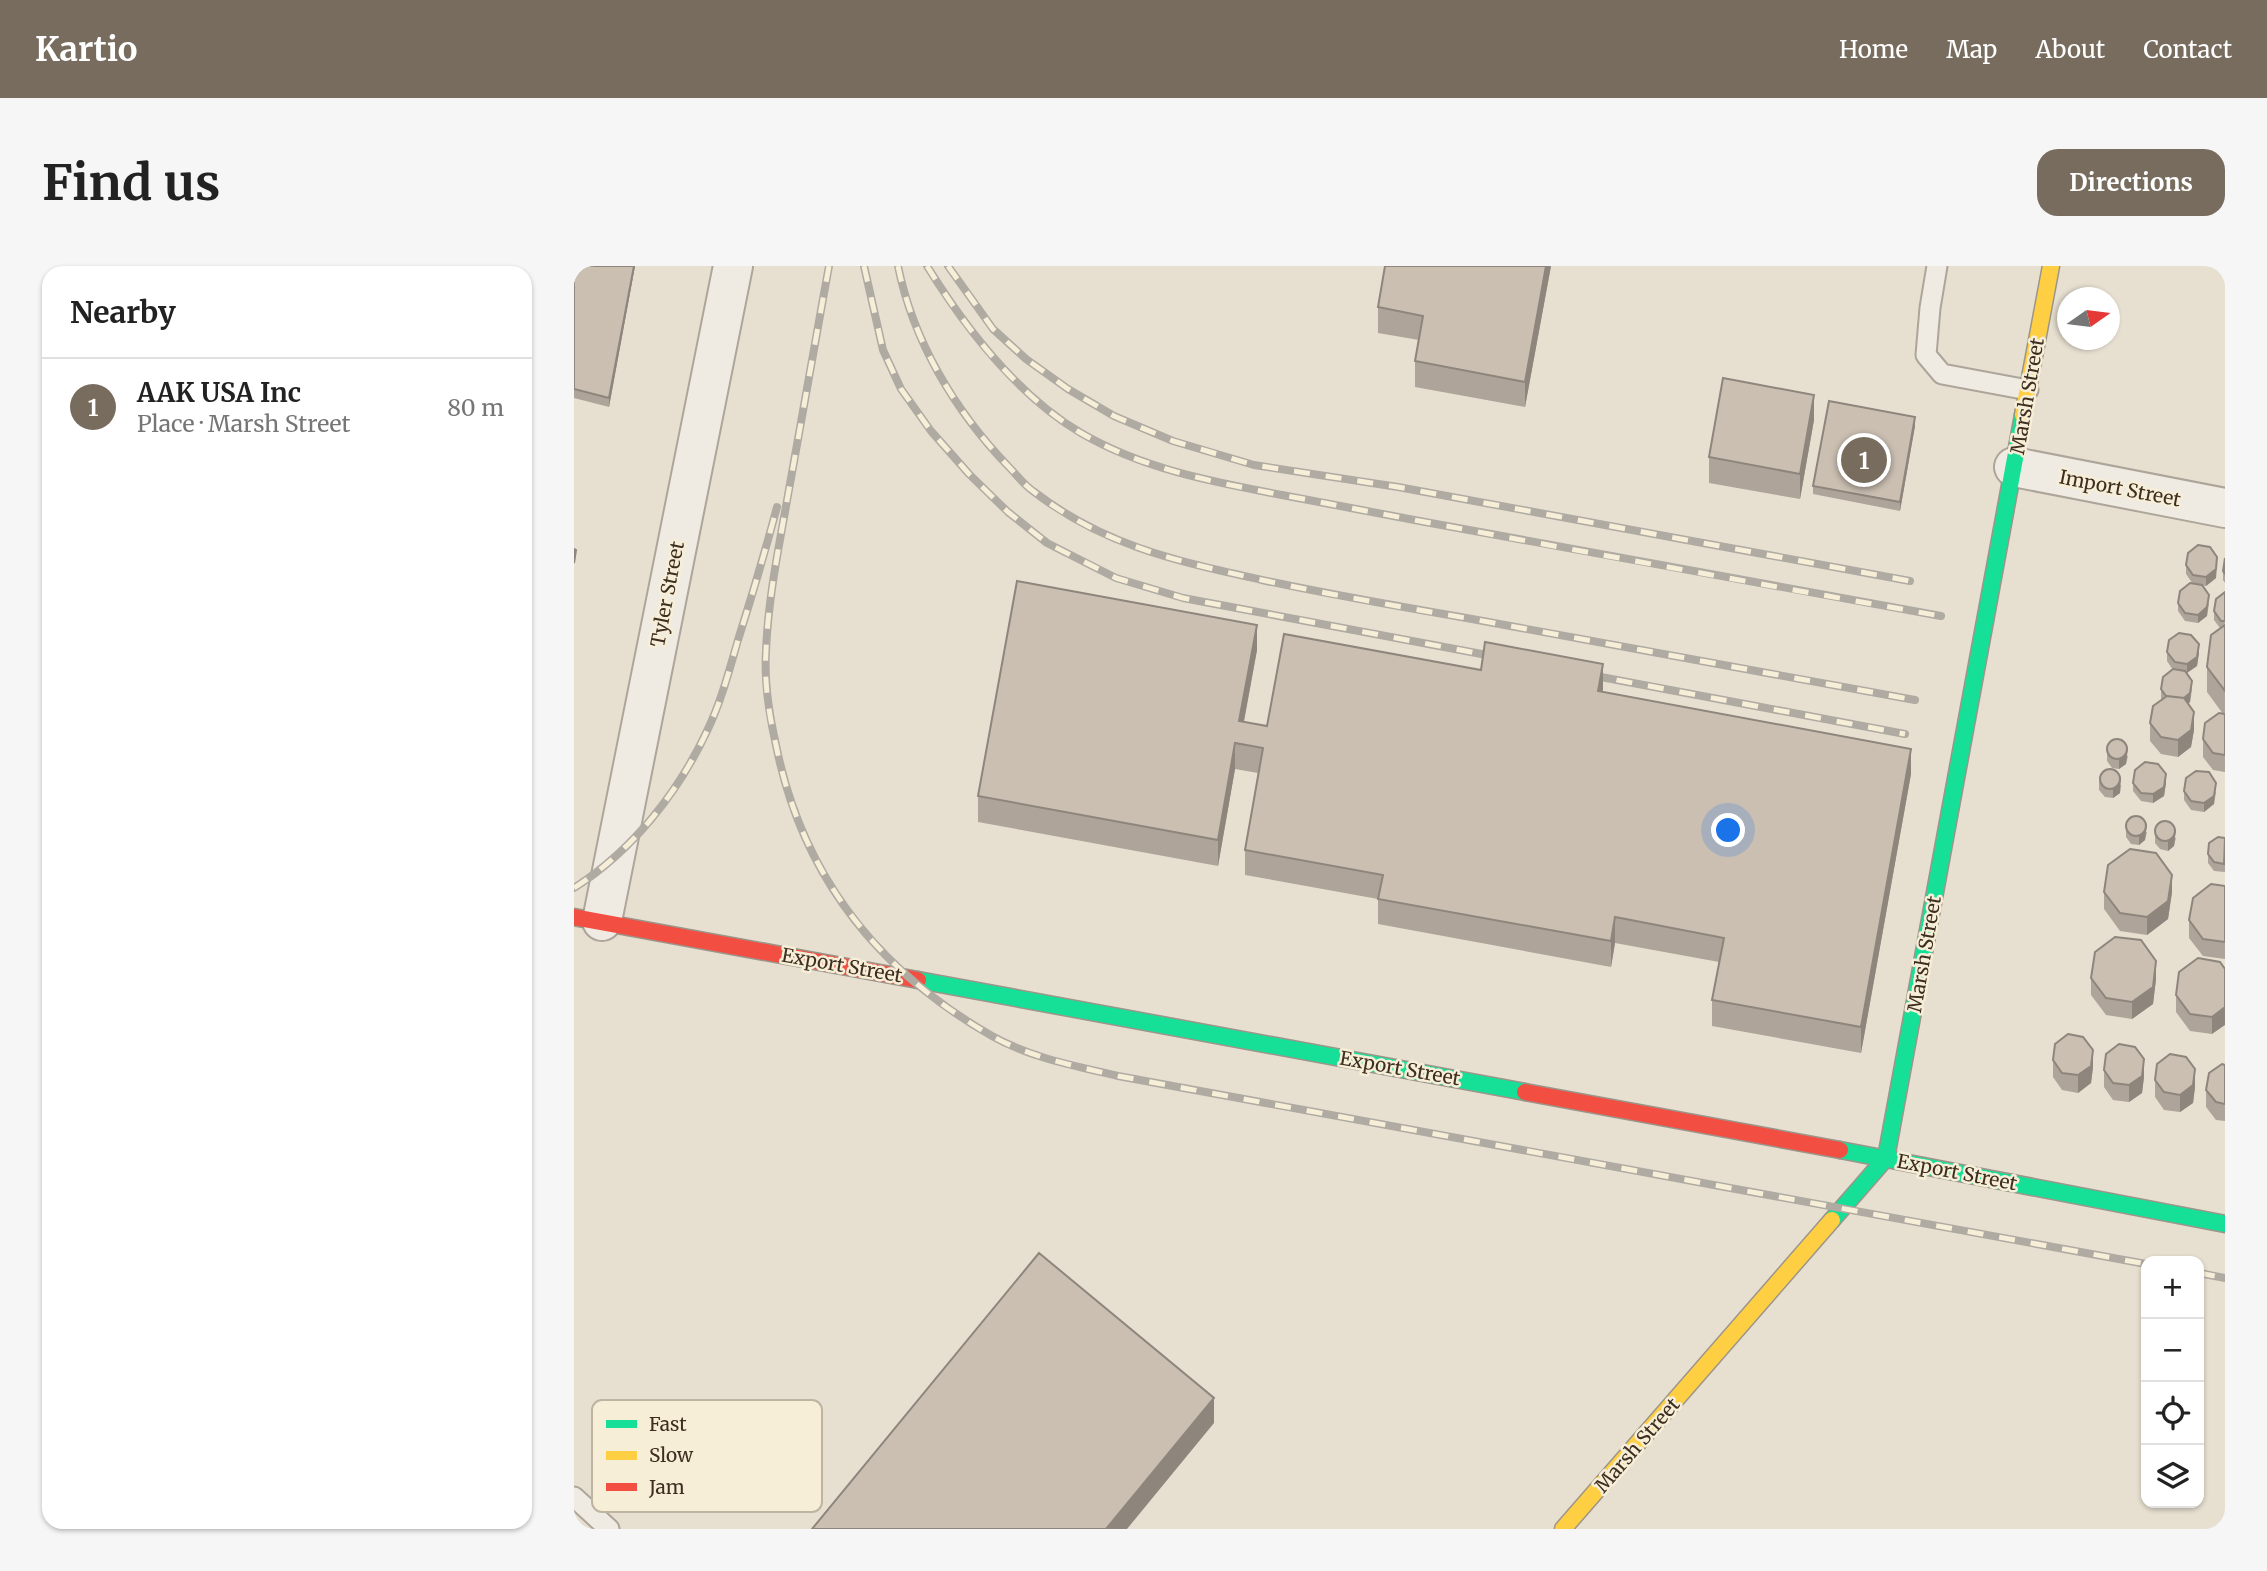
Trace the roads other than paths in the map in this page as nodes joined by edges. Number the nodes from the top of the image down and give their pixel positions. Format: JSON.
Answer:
{"nodes":[{"id":1,"x":733,"y":266,"type":"edge"},
{"id":2,"x":1937,"y":266,"type":"edge"},
{"id":3,"x":2051,"y":266,"type":"edge"},
{"id":4,"x":2028,"y":390,"type":"junction"},
{"id":5,"x":2014,"y":467,"type":"junction"},
{"id":6,"x":2225,"y":508,"type":"edge"},
{"id":7,"x":588,"y":919,"type":"edge"},
{"id":8,"x":1886,"y":1157,"type":"junction"},
{"id":9,"x":2225,"y":1224,"type":"edge"},
{"id":10,"x":574,"y":1497,"type":"edge"},
{"id":11,"x":609,"y":1529,"type":"edge"},
{"id":12,"x":1563,"y":1529,"type":"edge"}],
"edges":[{"from":1,"to":7,"type":"street","name":"Tyler Street"},
{"from":2,"to":4,"type":"lane"},
{"from":3,"to":4,"type":"street","name":"Marsh Street"},
{"from":4,"to":5,"type":"street","name":"Marsh Street"},
{"from":5,"to":6,"type":"street","name":"Import Street"},
{"from":5,"to":8,"type":"street","name":"Marsh Street"},
{"from":7,"to":8,"type":"street","name":"Export Street"},
{"from":8,"to":9,"type":"street","name":"Export Street"},
{"from":8,"to":12,"type":"street","name":"Marsh Street"},
{"from":10,"to":11,"type":"lane"}]}
